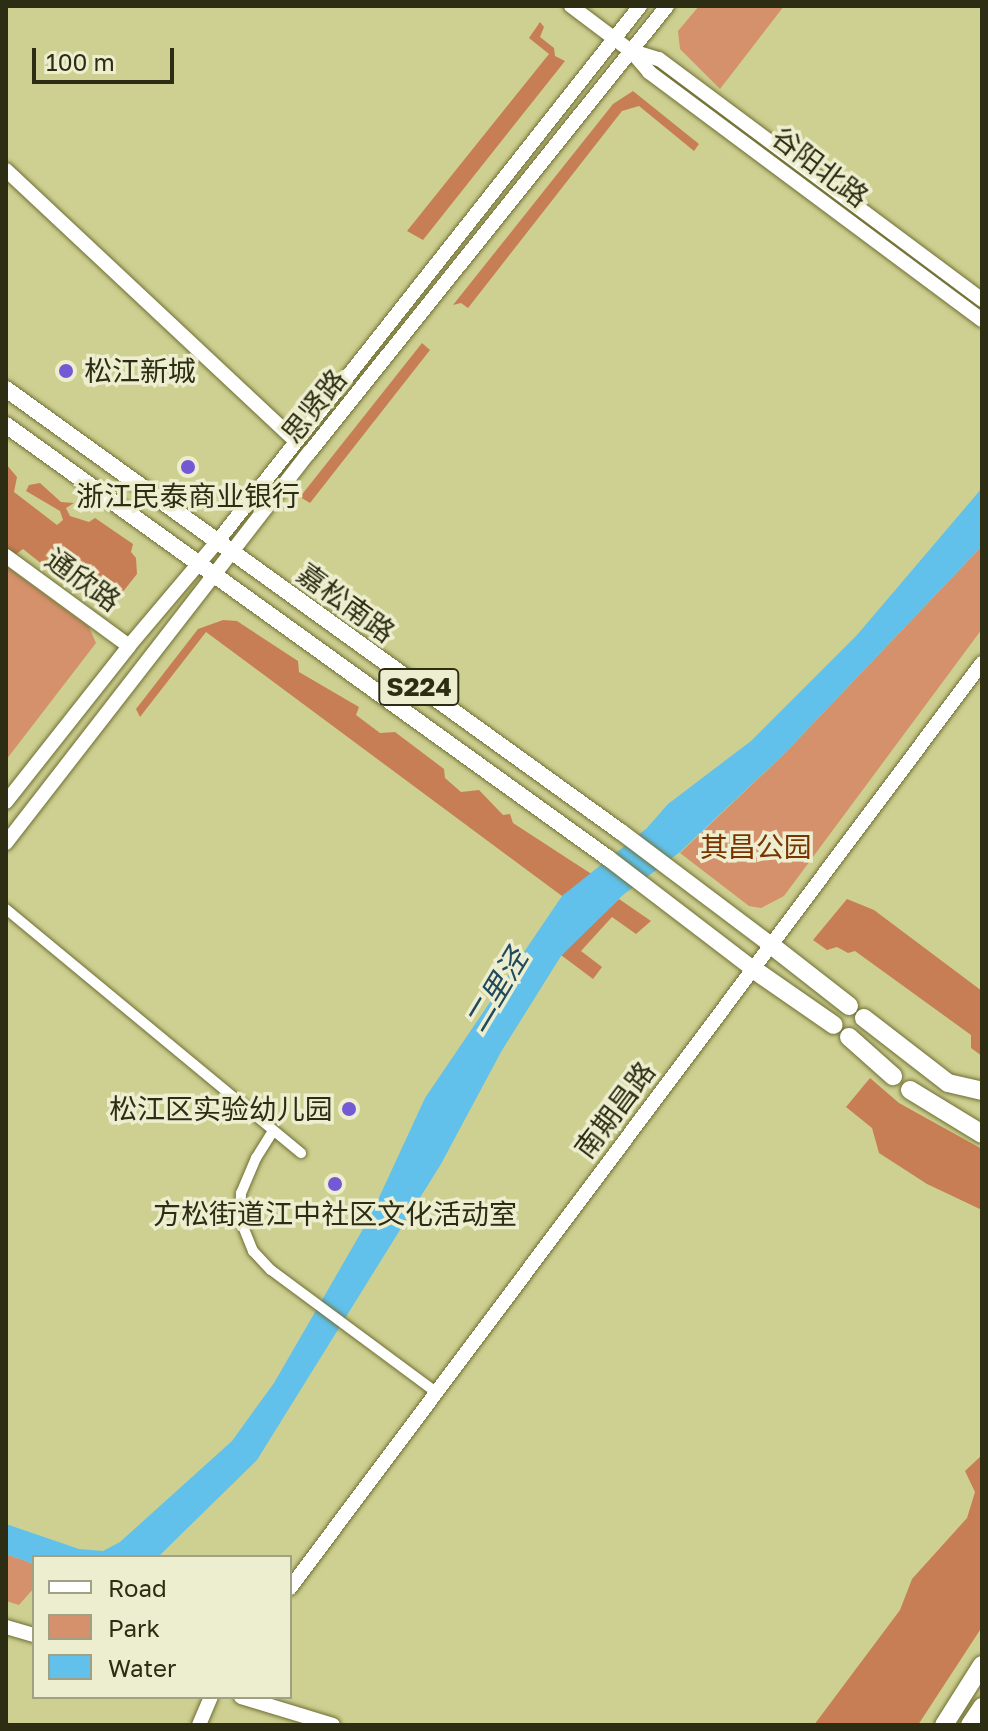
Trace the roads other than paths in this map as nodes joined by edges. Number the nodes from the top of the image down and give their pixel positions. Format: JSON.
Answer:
{"nodes":[{"id":1,"x":571,"y":6,"type":"edge"},
{"id":2,"x":640,"y":6,"type":"edge"},
{"id":3,"x":667,"y":6,"type":"edge"},
{"id":4,"x":615,"y":39,"type":"junction"},
{"id":5,"x":631,"y":51,"type":"junction"},
{"id":6,"x":6,"y":170,"type":"edge"},
{"id":7,"x":982,"y":300,"type":"edge"},
{"id":8,"x":982,"y":320,"type":"edge"},
{"id":9,"x":6,"y":389,"type":"edge"},
{"id":10,"x":6,"y":425,"type":"edge"},
{"id":11,"x":296,"y":441,"type":"junction"},
{"id":12,"x":217,"y":542,"type":"junction"},
{"id":13,"x":232,"y":553,"type":"junction"},
{"id":14,"x":6,"y":556,"type":"edge"},
{"id":15,"x":200,"y":563,"type":"junction"},
{"id":16,"x":217,"y":575,"type":"junction"},
{"id":17,"x":129,"y":646,"type":"junction"},
{"id":18,"x":982,"y":663,"type":"edge"},
{"id":19,"x":6,"y":802,"type":"edge"},
{"id":20,"x":6,"y":843,"type":"edge"},
{"id":21,"x":6,"y":909,"type":"edge"},
{"id":22,"x":771,"y":945,"type":"junction"},
{"id":23,"x":753,"y":969,"type":"junction"},
{"id":24,"x":834,"y":1025,"type":"dead end"},
{"id":25,"x":849,"y":1037,"type":"dead end"},
{"id":26,"x":893,"y":1076,"type":"dead end"},
{"id":27,"x":982,"y":1091,"type":"edge"},
{"id":28,"x":982,"y":1126,"type":"edge"},
{"id":29,"x":273,"y":1131,"type":"junction"},
{"id":30,"x":982,"y":1134,"type":"edge"},
{"id":31,"x":301,"y":1153,"type":"dead end"},
{"id":32,"x":436,"y":1392,"type":"junction"},
{"id":33,"x":292,"y":1585,"type":"edge"},
{"id":34,"x":6,"y":1627,"type":"edge"},
{"id":35,"x":32,"y":1634,"type":"edge"},
{"id":36,"x":982,"y":1665,"type":"edge"},
{"id":37,"x":982,"y":1673,"type":"edge"},
{"id":38,"x":210,"y":1699,"type":"edge"},
{"id":39,"x":248,"y":1699,"type":"edge"},
{"id":40,"x":982,"y":1707,"type":"edge"},
{"id":41,"x":982,"y":1720,"type":"edge"},
{"id":42,"x":199,"y":1725,"type":"edge"},
{"id":43,"x":333,"y":1725,"type":"edge"},
{"id":44,"x":945,"y":1725,"type":"edge"},
{"id":45,"x":970,"y":1725,"type":"edge"},
{"id":46,"x":978,"y":1725,"type":"edge"}],
"edges":[{"from":1,"to":4,"type":"main road","name":"谷阳北路"},
{"from":2,"to":4,"type":"main road","name":"思贤路"},
{"from":3,"to":5,"type":"main road","name":"思贤路"},
{"from":4,"to":5,"type":"main road","name":"谷阳北路"},
{"from":4,"to":11,"type":"main road","name":"思贤路"},
{"from":5,"to":7,"type":"main road","name":"谷阳北路"},
{"from":5,"to":8,"type":"main road","name":"谷阳北路"},
{"from":5,"to":13,"type":"main road","name":"思贤路"},
{"from":6,"to":11,"type":"main road"},
{"from":9,"to":12,"type":"main road","name":"嘉松南路","number":"S224"},
{"from":10,"to":15,"type":"main road","name":"嘉松南路","number":"S224"},
{"from":11,"to":12,"type":"main road","name":"思贤路"},
{"from":12,"to":13,"type":"main road","name":"嘉松南路","number":"S224"},
{"from":12,"to":15,"type":"main road","name":"思贤路"},
{"from":13,"to":16,"type":"main road","name":"思贤路"},
{"from":13,"to":22,"type":"main road","name":"嘉松南路","number":"S224"},
{"from":14,"to":17,"type":"main road","name":"通欣路"},
{"from":15,"to":16,"type":"main road","name":"嘉松南路","number":"S224"},
{"from":15,"to":17,"type":"main road","name":"思贤路"},
{"from":16,"to":20,"type":"main road","name":"思贤路"},
{"from":16,"to":23,"type":"main road","name":"嘉松南路","number":"S224"},
{"from":17,"to":19,"type":"main road","name":"思贤路"},
{"from":18,"to":22,"type":"main road","name":"南期昌路"},
{"from":21,"to":29,"type":"street"},
{"from":22,"to":23,"type":"main road","name":"南期昌路"},
{"from":22,"to":27,"type":"highway"},
{"from":23,"to":24,"type":"highway"},
{"from":23,"to":32,"type":"main road","name":"南期昌路"},
{"from":25,"to":26,"type":"highway"},
{"from":28,"to":30,"type":"highway"},
{"from":29,"to":31,"type":"street"},
{"from":29,"to":32,"type":"street"},
{"from":32,"to":33,"type":"main road","name":"南期昌路"},
{"from":34,"to":35,"type":"main road"},
{"from":36,"to":44,"type":"highway"},
{"from":37,"to":44,"type":"highway"},
{"from":38,"to":42,"type":"main road"},
{"from":39,"to":43,"type":"main road"},
{"from":40,"to":45,"type":"highway"},
{"from":41,"to":46,"type":"highway"}]}
